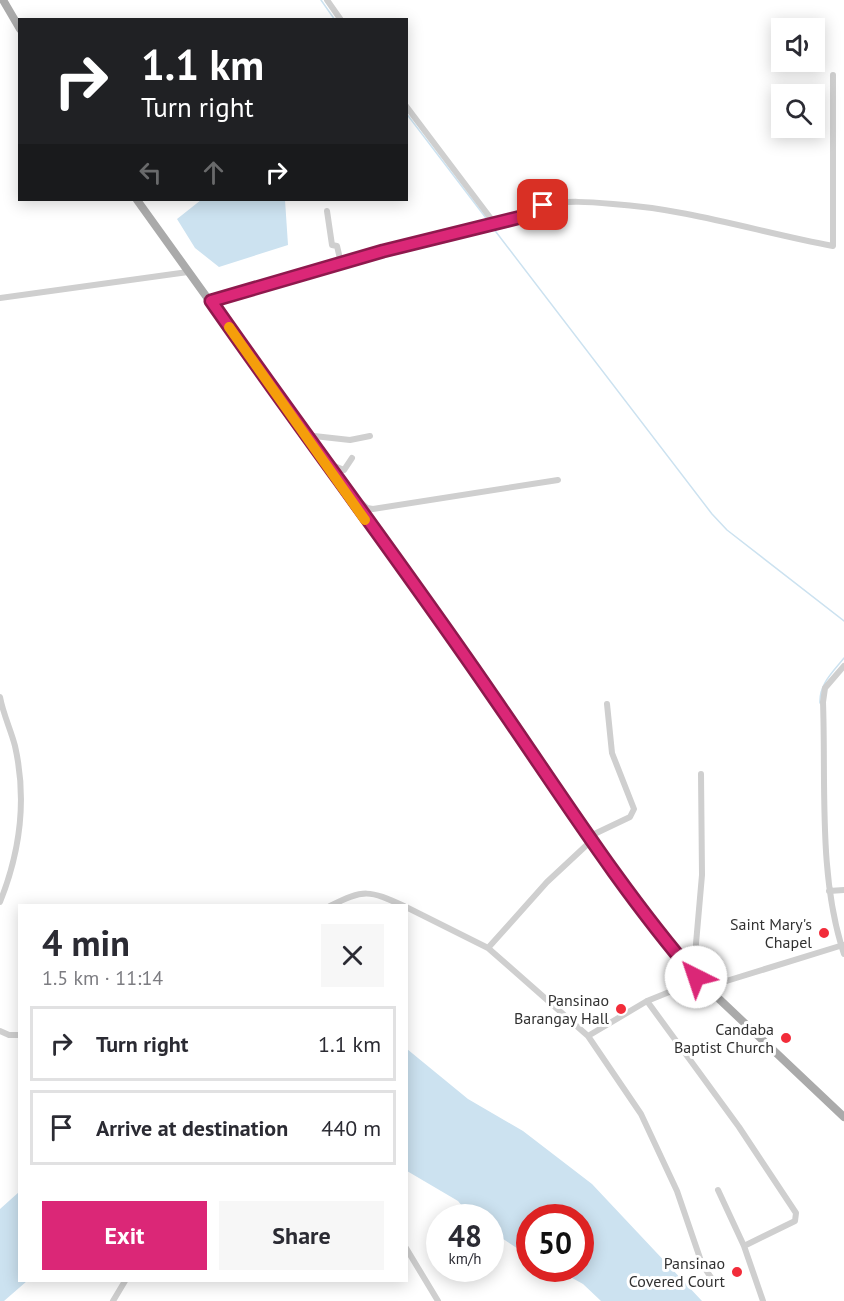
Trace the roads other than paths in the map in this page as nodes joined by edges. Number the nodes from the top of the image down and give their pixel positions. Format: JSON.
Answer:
{"nodes":[{"id":1,"x":3,"y":0,"type":"edge"},
{"id":2,"x":327,"y":0,"type":"edge"},
{"id":3,"x":340,"y":18,"type":"edge"},
{"id":4,"x":18,"y":26,"type":"edge"},
{"id":5,"x":833,"y":75,"type":"dead end"},
{"id":6,"x":408,"y":109,"type":"edge"},
{"id":7,"x":138,"y":201,"type":"edge"},
{"id":8,"x":327,"y":211,"type":"dead end"},
{"id":9,"x":495,"y":224,"type":"junction"},
{"id":10,"x":341,"y":263,"type":"junction"},
{"id":11,"x":188,"y":272,"type":"junction"},
{"id":12,"x":0,"y":298,"type":"edge"},
{"id":13,"x":211,"y":301,"type":"junction"},
{"id":14,"x":305,"y":435,"type":"junction"},
{"id":15,"x":370,"y":435,"type":"dead end"},
{"id":16,"x":351,"y":458,"type":"dead end"},
{"id":17,"x":324,"y":462,"type":"junction"},
{"id":18,"x":558,"y":480,"type":"dead end"},
{"id":19,"x":341,"y":486,"type":"junction"},
{"id":20,"x":844,"y":666,"type":"edge"},
{"id":21,"x":0,"y":697,"type":"edge"},
{"id":22,"x":607,"y":704,"type":"dead end"},
{"id":23,"x":701,"y":774,"type":"dead end"},
{"id":24,"x":590,"y":839,"type":"junction"},
{"id":25,"x":844,"y":890,"type":"edge"},
{"id":26,"x":829,"y":891,"type":"junction"},
{"id":27,"x":0,"y":902,"type":"edge"},
{"id":28,"x":334,"y":904,"type":"edge"},
{"id":29,"x":398,"y":904,"type":"edge"},
{"id":30,"x":408,"y":908,"type":"edge"},
{"id":31,"x":843,"y":945,"type":"edge"},
{"id":32,"x":488,"y":948,"type":"junction"},
{"id":33,"x":844,"y":954,"type":"edge"},
{"id":34,"x":698,"y":979,"type":"junction"},
{"id":35,"x":707,"y":987,"type":"junction"},
{"id":36,"x":647,"y":1001,"type":"junction"},
{"id":37,"x":0,"y":1031,"type":"edge"},
{"id":38,"x":18,"y":1035,"type":"edge"},
{"id":39,"x":588,"y":1036,"type":"junction"},
{"id":40,"x":844,"y":1117,"type":"edge"},
{"id":41,"x":718,"y":1190,"type":"dead end"},
{"id":42,"x":744,"y":1246,"type":"junction"},
{"id":43,"x":408,"y":1251,"type":"edge"},
{"id":44,"x":124,"y":1282,"type":"edge"},
{"id":45,"x":716,"y":1286,"type":"dead end"},
{"id":46,"x":113,"y":1301,"type":"edge"},
{"id":47,"x":438,"y":1301,"type":"edge"},
{"id":48,"x":763,"y":1301,"type":"edge"}],
"edges":[{"from":1,"to":4,"type":"main road"},
{"from":2,"to":3,"type":"street"},
{"from":5,"to":9,"type":"street"},
{"from":6,"to":9,"type":"street"},
{"from":7,"to":11,"type":"main road"},
{"from":8,"to":10,"type":"street"},
{"from":9,"to":10,"type":"street"},
{"from":10,"to":13,"type":"street"},
{"from":11,"to":12,"type":"street"},
{"from":11,"to":13,"type":"main road"},
{"from":13,"to":14,"type":"main road"},
{"from":14,"to":15,"type":"street"},
{"from":14,"to":17,"type":"main road"},
{"from":16,"to":17,"type":"street"},
{"from":17,"to":19,"type":"main road"},
{"from":18,"to":19,"type":"street"},
{"from":19,"to":24,"type":"main road"},
{"from":20,"to":26,"type":"street"},
{"from":21,"to":27,"type":"street"},
{"from":22,"to":24,"type":"street"},
{"from":23,"to":34,"type":"street"},
{"from":24,"to":32,"type":"street"},
{"from":24,"to":34,"type":"main road"},
{"from":25,"to":26,"type":"street"},
{"from":26,"to":31,"type":"street"},
{"from":28,"to":29,"type":"street"},
{"from":30,"to":32,"type":"street"},
{"from":31,"to":33,"type":"street"},
{"from":31,"to":35,"type":"street"},
{"from":32,"to":39,"type":"street"},
{"from":34,"to":35,"type":"main road"},
{"from":34,"to":36,"type":"street"},
{"from":35,"to":40,"type":"main road"},
{"from":36,"to":39,"type":"street"},
{"from":36,"to":42,"type":"street"},
{"from":37,"to":38,"type":"street"},
{"from":39,"to":45,"type":"street"},
{"from":41,"to":42,"type":"street"},
{"from":42,"to":48,"type":"street"},
{"from":43,"to":47,"type":"street"},
{"from":44,"to":46,"type":"street"}]}
